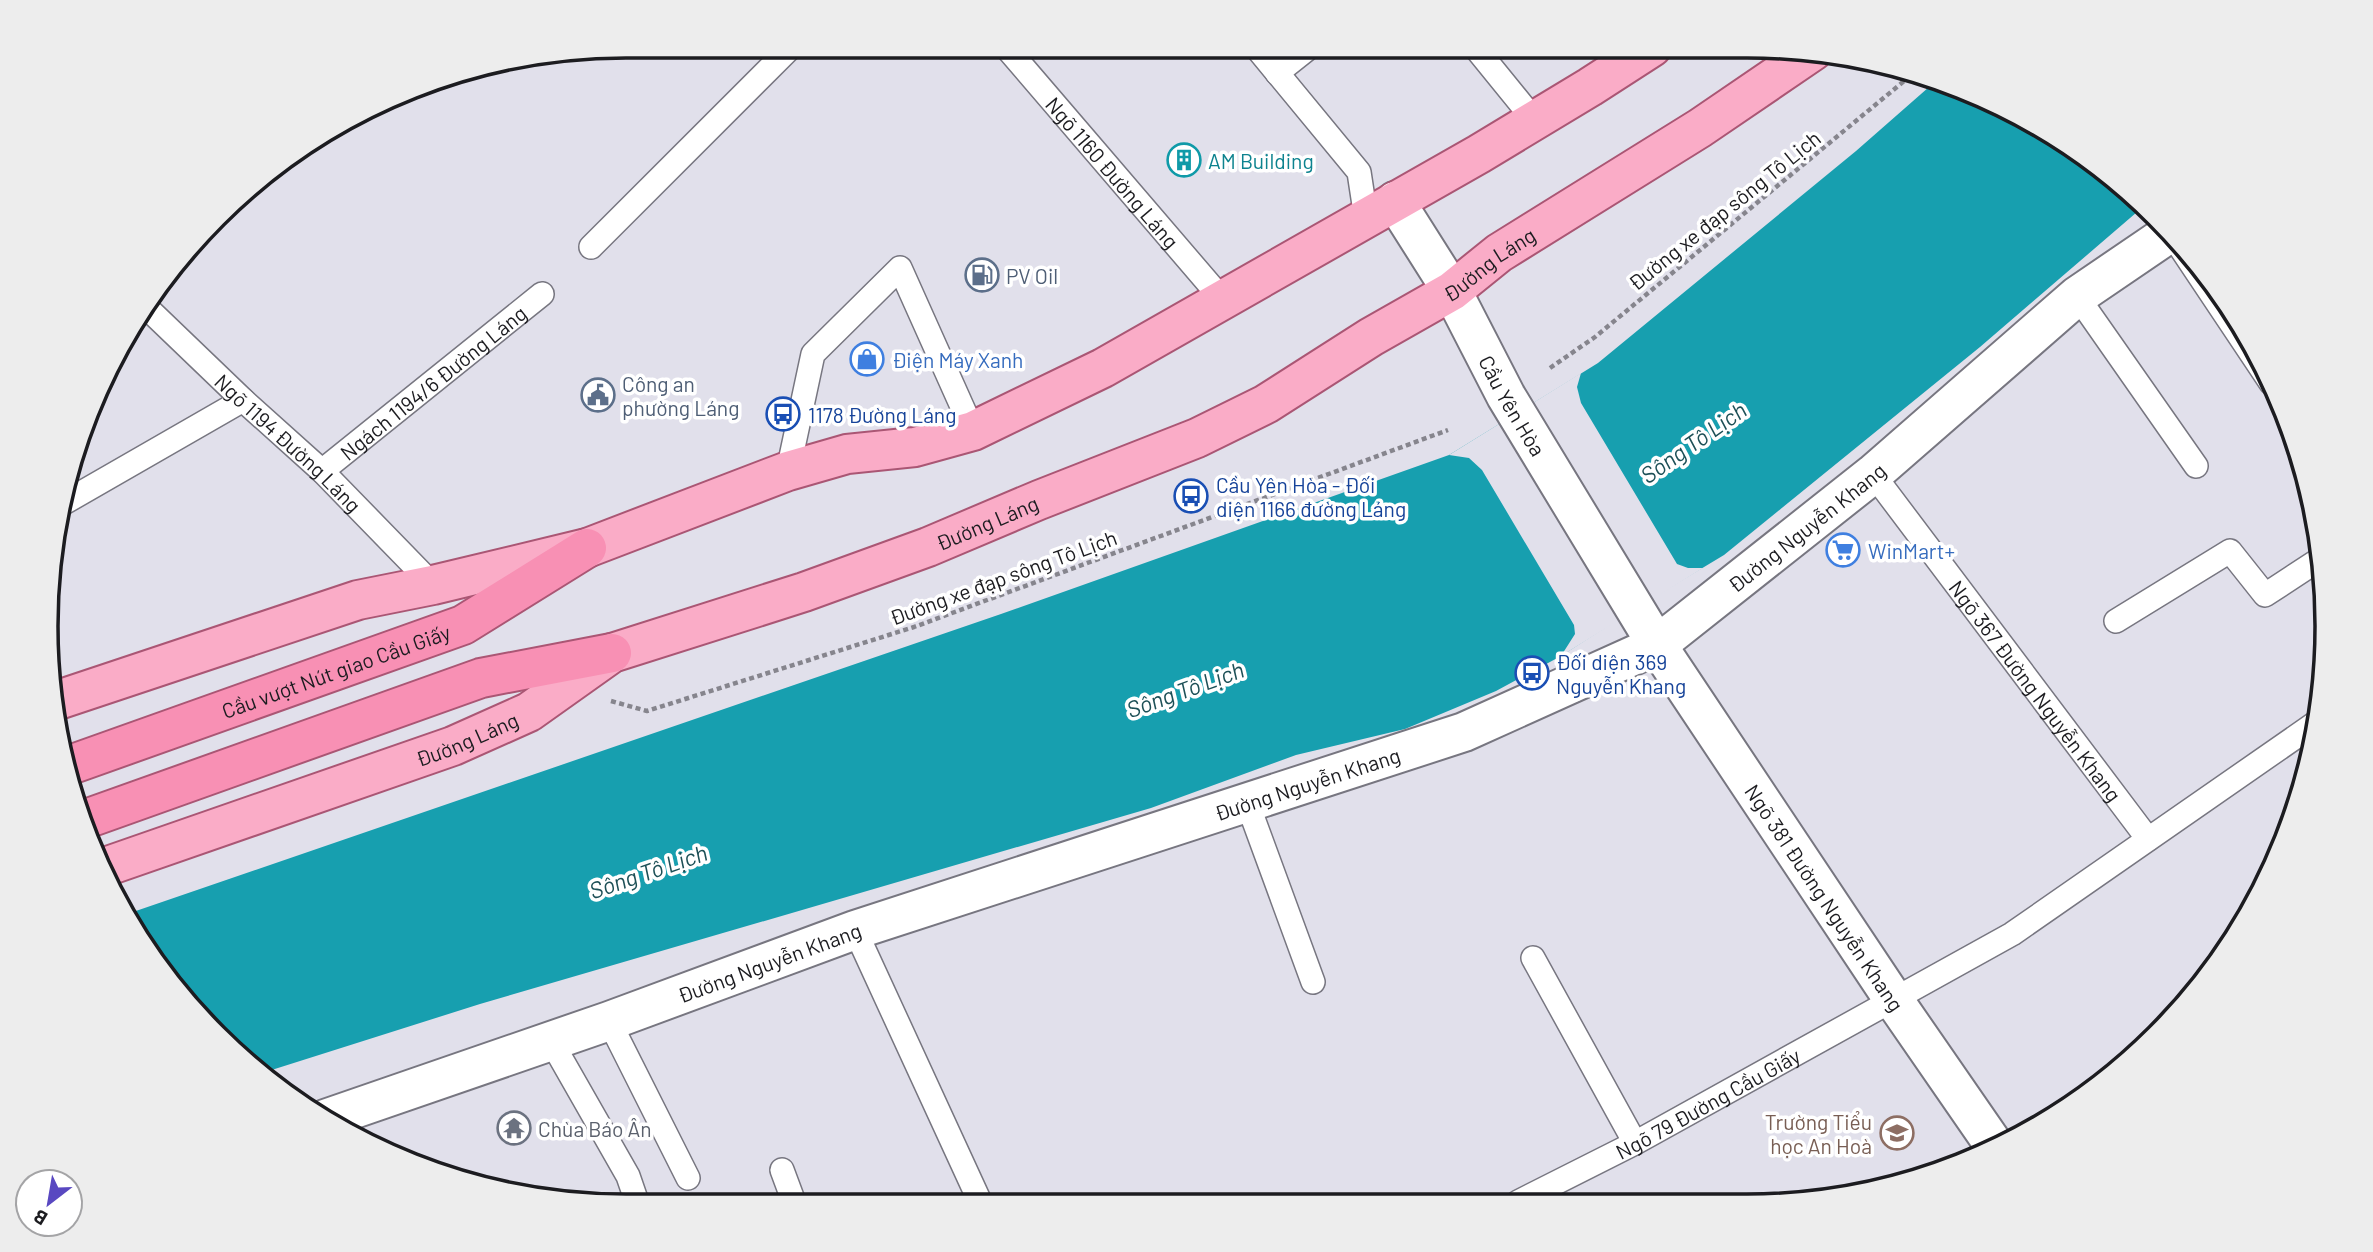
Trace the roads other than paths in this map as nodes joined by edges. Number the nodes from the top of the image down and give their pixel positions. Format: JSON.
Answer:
{"nodes":[{"id":1,"x":780,"y":58,"type":"edge"},
{"id":2,"x":1015,"y":58,"type":"edge"},
{"id":3,"x":1265,"y":58,"type":"edge"},
{"id":4,"x":1296,"y":58,"type":"edge"},
{"id":5,"x":1484,"y":58,"type":"edge"},
{"id":6,"x":1635,"y":58,"type":"edge"},
{"id":7,"x":1799,"y":61,"type":"edge"},
{"id":8,"x":1277,"y":73,"type":"junction"},
{"id":9,"x":1535,"y":121,"type":"junction"},
{"id":10,"x":1380,"y":210,"type":"junction"},
{"id":11,"x":2162,"y":238,"type":"edge"},
{"id":12,"x":591,"y":247,"type":"dead end"},
{"id":13,"x":1452,"y":291,"type":"junction"},
{"id":14,"x":542,"y":294,"type":"dead end"},
{"id":15,"x":2077,"y":296,"type":"junction"},
{"id":16,"x":1222,"y":299,"type":"junction"},
{"id":17,"x":152,"y":313,"type":"edge"},
{"id":18,"x":243,"y":400,"type":"junction"},
{"id":19,"x":973,"y":430,"type":"junction"},
{"id":20,"x":2196,"y":466,"type":"dead end"},
{"id":21,"x":322,"y":471,"type":"junction"},
{"id":22,"x":788,"y":471,"type":"junction"},
{"id":23,"x":1872,"y":474,"type":"junction"},
{"id":24,"x":73,"y":498,"type":"edge"},
{"id":25,"x":587,"y":548,"type":"junction"},
{"id":26,"x":2311,"y":564,"type":"edge"},
{"id":27,"x":433,"y":585,"type":"junction"},
{"id":28,"x":2116,"y":621,"type":"dead end"},
{"id":29,"x":1657,"y":645,"type":"junction"},
{"id":30,"x":612,"y":653,"type":"junction"},
{"id":31,"x":63,"y":698,"type":"edge"},
{"id":32,"x":2305,"y":730,"type":"edge"},
{"id":33,"x":82,"y":761,"type":"edge"},
{"id":34,"x":1247,"y":802,"type":"junction"},
{"id":35,"x":99,"y":814,"type":"edge"},
{"id":36,"x":2148,"y":839,"type":"junction"},
{"id":37,"x":111,"y":865,"type":"edge"},
{"id":38,"x":855,"y":930,"type":"junction"},
{"id":39,"x":1533,"y":958,"type":"dead end"},
{"id":40,"x":1313,"y":982,"type":"dead end"},
{"id":41,"x":1894,"y":999,"type":"junction"},
{"id":42,"x":609,"y":1021,"type":"junction"},
{"id":43,"x":551,"y":1041,"type":"junction"},
{"id":44,"x":337,"y":1115,"type":"edge"},
{"id":45,"x":1990,"y":1139,"type":"edge"},
{"id":46,"x":1635,"y":1143,"type":"junction"},
{"id":47,"x":782,"y":1170,"type":"dead end"},
{"id":48,"x":688,"y":1178,"type":"dead end"},
{"id":49,"x":634,"y":1194,"type":"edge"},
{"id":50,"x":791,"y":1194,"type":"edge"},
{"id":51,"x":976,"y":1194,"type":"edge"},
{"id":52,"x":1534,"y":1194,"type":"edge"}],
"edges":[{"from":1,"to":12,"type":"lane"},
{"from":2,"to":16,"type":"lane","name":"Ngõ 1160 Đường Láng"},
{"from":3,"to":8,"type":"lane"},
{"from":4,"to":8,"type":"lane"},
{"from":5,"to":9,"type":"lane"},
{"from":6,"to":9,"type":"main road"},
{"from":7,"to":13,"type":"main road","name":"Đường Láng"},
{"from":8,"to":10,"type":"lane"},
{"from":9,"to":10,"type":"main road"},
{"from":10,"to":13,"type":"main road","name":"Cầu Yên Hòa"},
{"from":10,"to":16,"type":"main road"},
{"from":11,"to":15,"type":"main road","name":"Đường Nguyễn Khang"},
{"from":13,"to":29,"type":"main road","name":"Cầu Yên Hòa"},
{"from":13,"to":30,"type":"main road","name":"Đường Láng"},
{"from":14,"to":21,"type":"lane","name":"Ngách 1194/6 Đường Láng"},
{"from":15,"to":20,"type":"lane"},
{"from":15,"to":23,"type":"main road","name":"Đường Nguyễn Khang"},
{"from":16,"to":19,"type":"main road"},
{"from":17,"to":18,"type":"lane","name":"Ngõ 1194 Đường Láng"},
{"from":18,"to":21,"type":"lane","name":"Ngõ 1194 Đường Láng"},
{"from":18,"to":24,"type":"lane"},
{"from":19,"to":22,"type":"main road"},
{"from":19,"to":22,"type":"lane"},
{"from":21,"to":27,"type":"lane","name":"Ngõ 1194 Đường Láng"},
{"from":22,"to":25,"type":"main road"},
{"from":23,"to":29,"type":"main road","name":"Đường Nguyễn Khang"},
{"from":23,"to":36,"type":"lane","name":"Ngõ 367 Đường Nguyễn Khang"},
{"from":25,"to":27,"type":"main road"},
{"from":25,"to":33,"type":"highway","name":"Cầu vượt Nút giao Cầu Giấy"},
{"from":26,"to":28,"type":"lane"},
{"from":27,"to":31,"type":"main road"},
{"from":29,"to":34,"type":"main road","name":"Đường Nguyễn Khang"},
{"from":29,"to":41,"type":"main road","name":"Ngõ 381 Đường Nguyễn Khang"},
{"from":30,"to":35,"type":"highway"},
{"from":30,"to":37,"type":"main road","name":"Đường Láng"},
{"from":32,"to":36,"type":"lane","name":"Ngõ 79 Đường Cầu Giấy"},
{"from":34,"to":38,"type":"main road","name":"Đường Nguyễn Khang"},
{"from":34,"to":40,"type":"lane"},
{"from":36,"to":41,"type":"lane","name":"Ngõ 79 Đường Cầu Giấy"},
{"from":38,"to":42,"type":"main road","name":"Đường Nguyễn Khang"},
{"from":38,"to":51,"type":"lane"},
{"from":39,"to":46,"type":"lane"},
{"from":41,"to":45,"type":"main road","name":"Ngõ 381 Đường Nguyễn Khang"},
{"from":41,"to":46,"type":"lane","name":"Ngõ 79 Đường Cầu Giấy"},
{"from":42,"to":43,"type":"main road","name":"Đường Nguyễn Khang"},
{"from":42,"to":48,"type":"lane"},
{"from":43,"to":44,"type":"main road","name":"Đường Nguyễn Khang"},
{"from":43,"to":49,"type":"lane"},
{"from":46,"to":52,"type":"lane","name":"Ngõ 79 Đường Cầu Giấy"},
{"from":47,"to":50,"type":"lane"}]}
